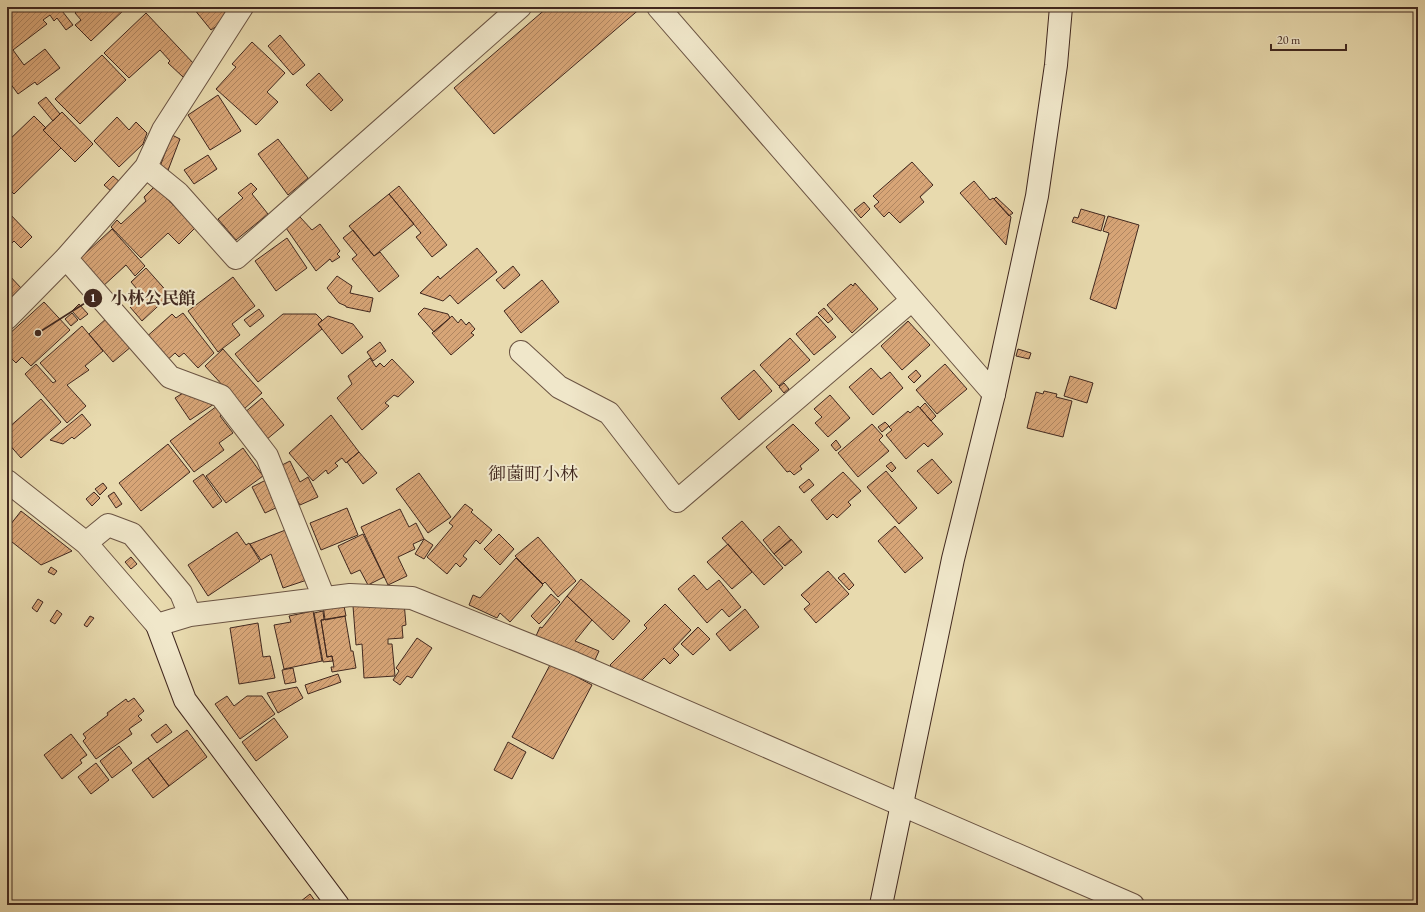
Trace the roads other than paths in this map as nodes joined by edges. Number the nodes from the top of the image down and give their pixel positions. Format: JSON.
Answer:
{"nodes":[{"id":1,"x":242,"y":7,"type":"edge"},
{"id":2,"x":520,"y":7,"type":"edge"},
{"id":3,"x":658,"y":7,"type":"edge"},
{"id":4,"x":1061,"y":7,"type":"edge"},
{"id":5,"x":146,"y":167,"type":"junction"},
{"id":6,"x":66,"y":258,"type":"junction"},
{"id":7,"x":912,"y":300,"type":"junction"},
{"id":8,"x":7,"y":318,"type":"edge"},
{"id":9,"x":521,"y":352,"type":"dead end"},
{"id":10,"x":994,"y":394,"type":"junction"},
{"id":11,"x":7,"y":481,"type":"edge"},
{"id":12,"x":86,"y":543,"type":"junction"},
{"id":13,"x":324,"y":598,"type":"junction"},
{"id":14,"x":190,"y":615,"type":"junction"},
{"id":15,"x":157,"y":625,"type":"junction"},
{"id":16,"x":901,"y":806,"type":"junction"},
{"id":17,"x":338,"y":905,"type":"edge"},
{"id":18,"x":881,"y":905,"type":"edge"},
{"id":19,"x":1133,"y":905,"type":"edge"}],
"edges":[{"from":1,"to":5,"type":"street"},
{"from":2,"to":5,"type":"street"},
{"from":3,"to":7,"type":"street"},
{"from":4,"to":10,"type":"street"},
{"from":5,"to":6,"type":"street"},
{"from":6,"to":8,"type":"street"},
{"from":6,"to":13,"type":"street"},
{"from":7,"to":9,"type":"street"},
{"from":7,"to":10,"type":"street"},
{"from":10,"to":16,"type":"street"},
{"from":11,"to":12,"type":"street"},
{"from":12,"to":14,"type":"street"},
{"from":12,"to":15,"type":"street"},
{"from":13,"to":14,"type":"street"},
{"from":13,"to":16,"type":"street"},
{"from":14,"to":15,"type":"street"},
{"from":15,"to":17,"type":"street"},
{"from":16,"to":18,"type":"street"},
{"from":16,"to":19,"type":"street"}]}
